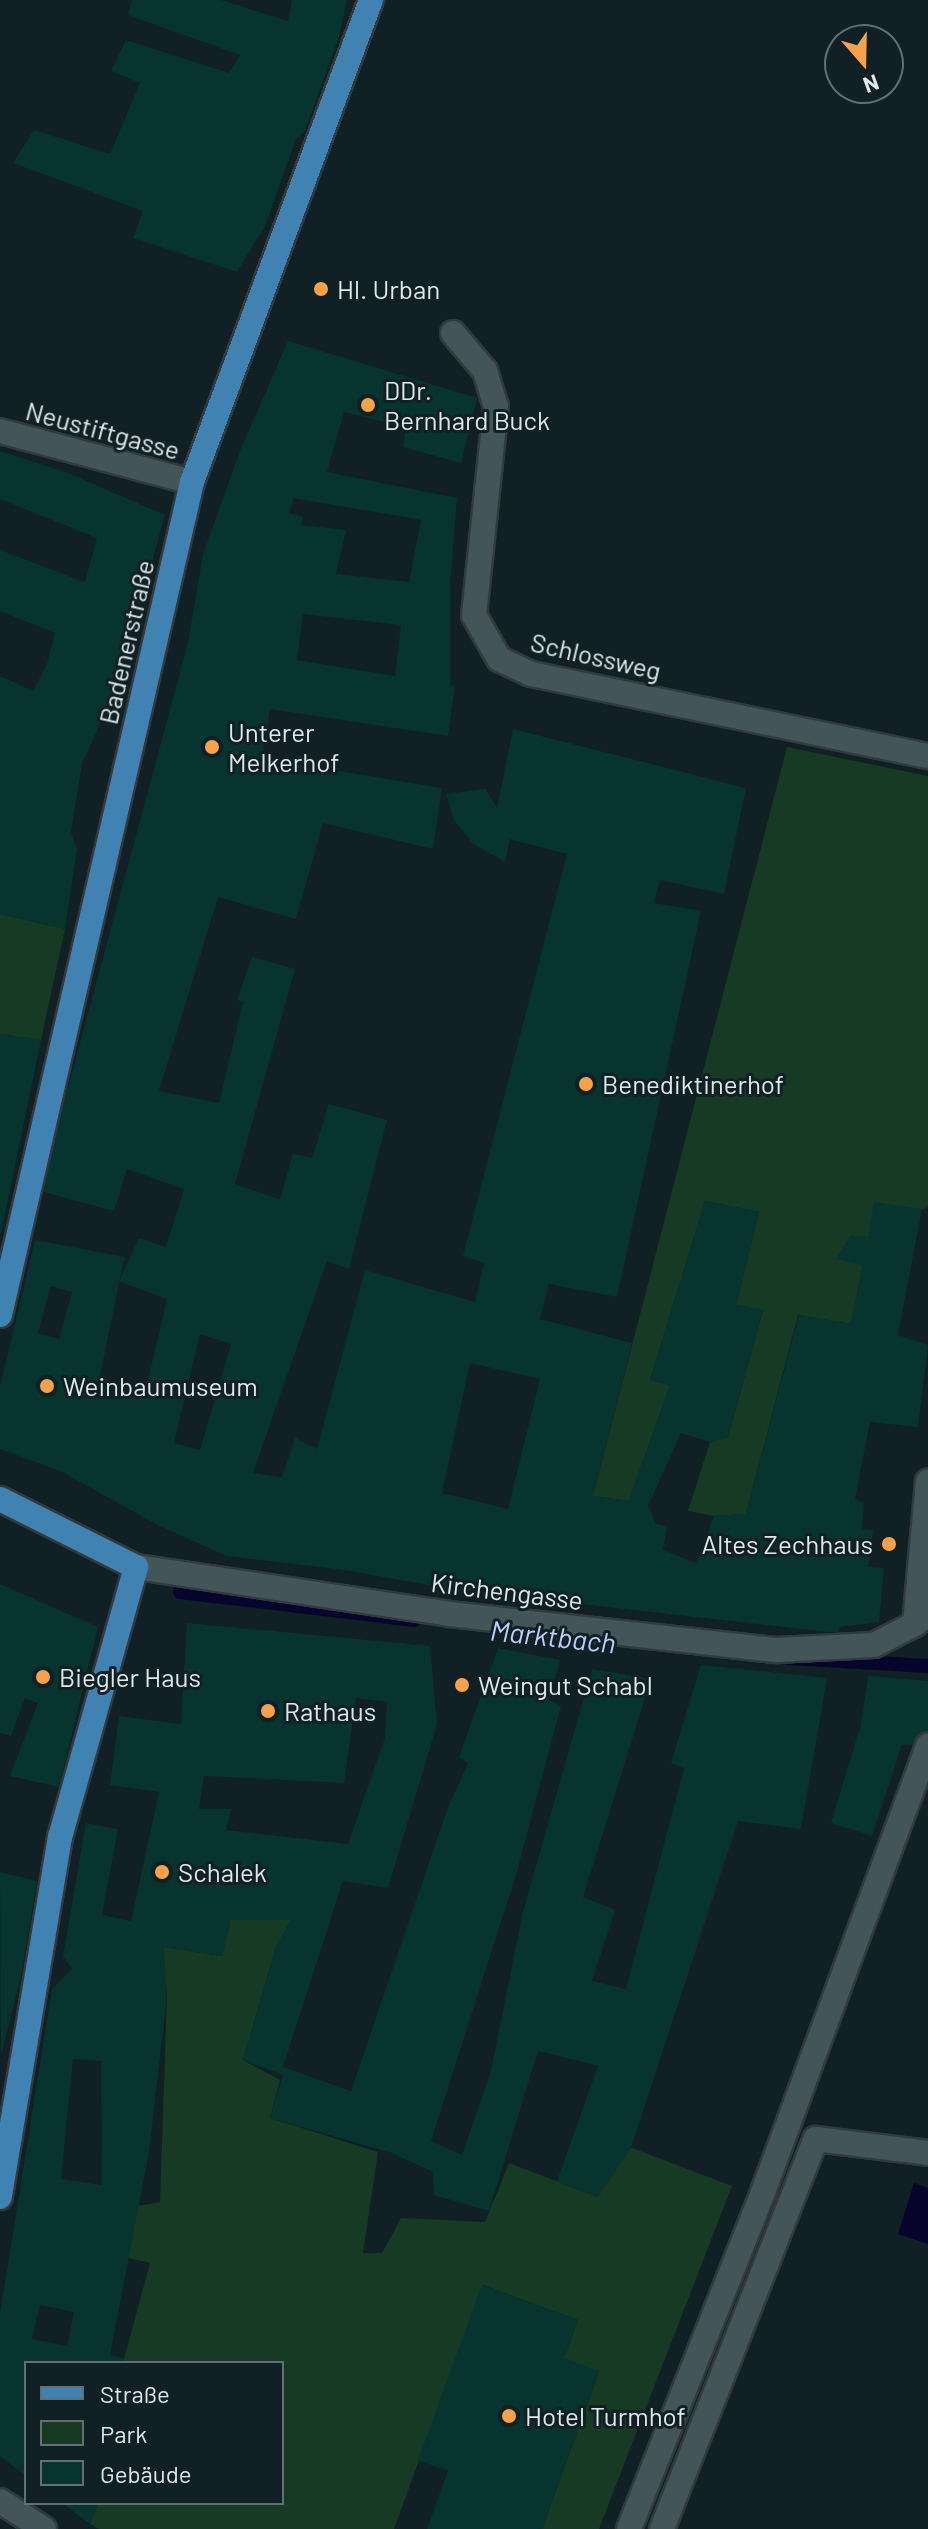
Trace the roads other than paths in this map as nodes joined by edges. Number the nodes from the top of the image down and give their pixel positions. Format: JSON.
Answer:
{"nodes":[{"id":1,"x":371,"y":0,"type":"edge"},
{"id":2,"x":453,"y":333,"type":"dead end"},
{"id":3,"x":0,"y":431,"type":"edge"},
{"id":4,"x":192,"y":482,"type":"junction"},
{"id":5,"x":928,"y":756,"type":"edge"},
{"id":6,"x":0,"y":1315,"type":"edge"},
{"id":7,"x":928,"y":1482,"type":"edge"},
{"id":8,"x":0,"y":1499,"type":"edge"},
{"id":9,"x":136,"y":1567,"type":"junction"},
{"id":10,"x":921,"y":1618,"type":"edge"},
{"id":11,"x":928,"y":1746,"type":"edge"},
{"id":12,"x":928,"y":2153,"type":"edge"},
{"id":13,"x":0,"y":2197,"type":"edge"},
{"id":14,"x":0,"y":2501,"type":"edge"},
{"id":15,"x":44,"y":2529,"type":"edge"},
{"id":16,"x":629,"y":2529,"type":"edge"},
{"id":17,"x":662,"y":2529,"type":"edge"}],
"edges":[{"from":1,"to":4,"type":"main road","name":"Badenerstraße"},
{"from":2,"to":5,"type":"street","name":"Schlossweg"},
{"from":3,"to":4,"type":"street","name":"Neustiftgasse"},
{"from":4,"to":6,"type":"main road","name":"Badenerstraße"},
{"from":7,"to":10,"type":"street"},
{"from":8,"to":9,"type":"main road"},
{"from":9,"to":10,"type":"street","name":"Kirchengasse"},
{"from":9,"to":13,"type":"main road"},
{"from":11,"to":16,"type":"street"},
{"from":12,"to":17,"type":"street"},
{"from":14,"to":15,"type":"street"}]}
